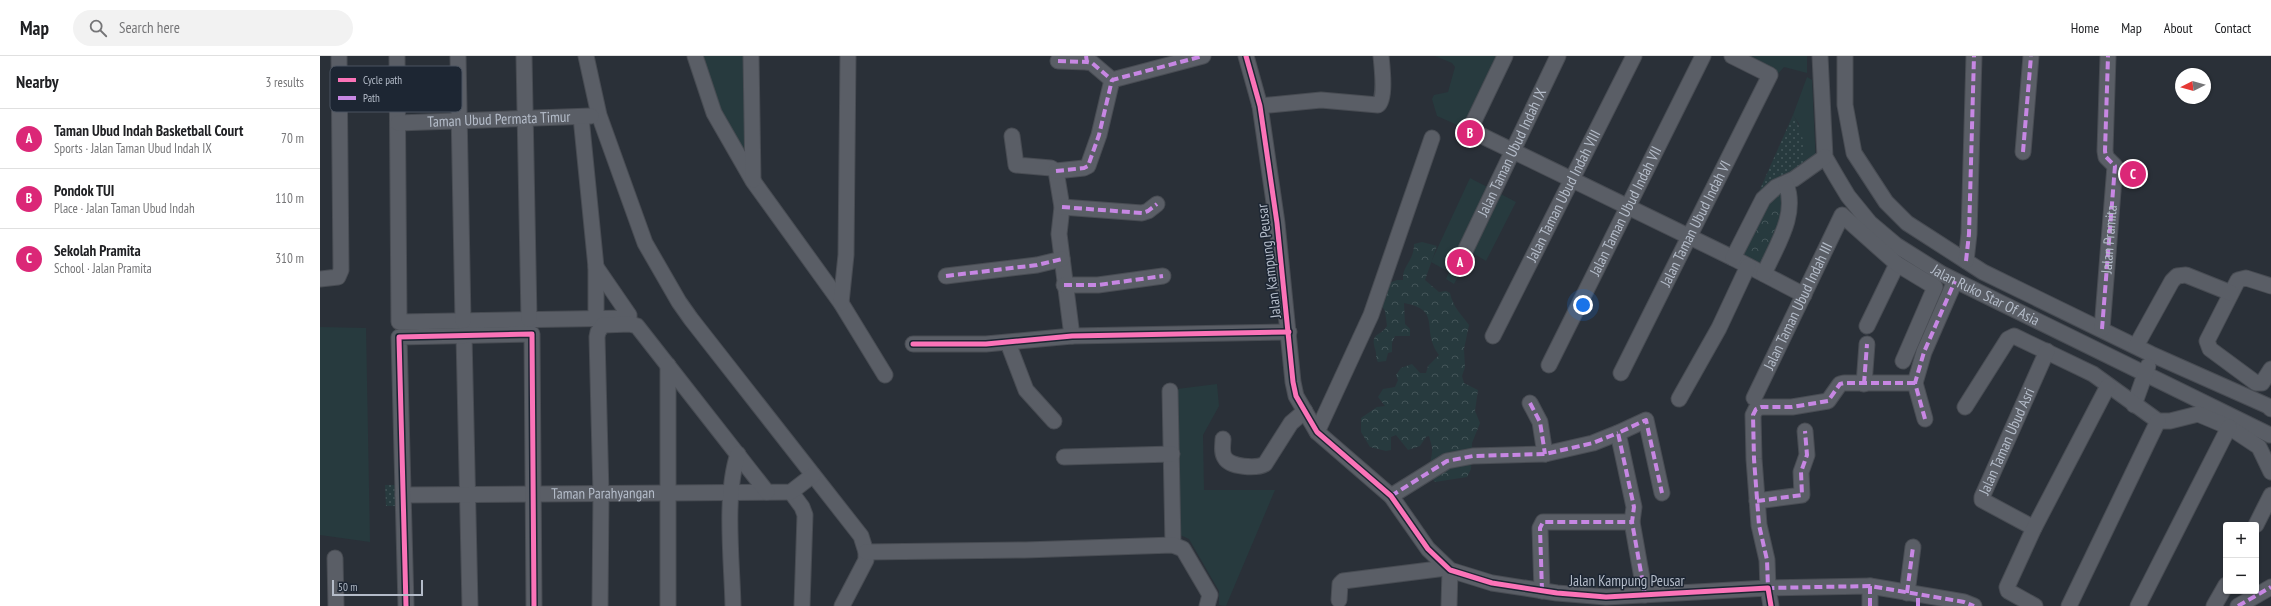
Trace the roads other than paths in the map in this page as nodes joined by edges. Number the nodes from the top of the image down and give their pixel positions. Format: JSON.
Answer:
{"nodes":[{"id":1,"x":339,"y":56,"type":"edge"},
{"id":2,"x":397,"y":56,"type":"edge"},
{"id":3,"x":458,"y":56,"type":"edge"},
{"id":4,"x":524,"y":56,"type":"edge"},
{"id":5,"x":586,"y":56,"type":"edge"},
{"id":6,"x":695,"y":56,"type":"edge"},
{"id":7,"x":751,"y":56,"type":"edge"},
{"id":8,"x":848,"y":56,"type":"edge"},
{"id":9,"x":1203,"y":56,"type":"edge"},
{"id":10,"x":1246,"y":56,"type":"edge"},
{"id":11,"x":1381,"y":56,"type":"edge"},
{"id":12,"x":1505,"y":56,"type":"edge"},
{"id":13,"x":1558,"y":56,"type":"edge"},
{"id":14,"x":1634,"y":56,"type":"edge"},
{"id":15,"x":1702,"y":56,"type":"edge"},
{"id":16,"x":1732,"y":56,"type":"edge"},
{"id":17,"x":1974,"y":56,"type":"edge"},
{"id":18,"x":2031,"y":56,"type":"edge"},
{"id":19,"x":2108,"y":56,"type":"edge"},
{"id":20,"x":1820,"y":58,"type":"edge"},
{"id":21,"x":1845,"y":58,"type":"edge"},
{"id":22,"x":1087,"y":59,"type":"edge"},
{"id":23,"x":1058,"y":61,"type":"dead end"},
{"id":24,"x":339,"y":66,"type":"edge"},
{"id":25,"x":397,"y":66,"type":"edge"},
{"id":26,"x":458,"y":66,"type":"edge"},
{"id":27,"x":1112,"y":80,"type":"junction"},
{"id":28,"x":1260,"y":106,"type":"junction"},
{"id":29,"x":340,"y":112,"type":"edge"},
{"id":30,"x":398,"y":112,"type":"edge"},
{"id":31,"x":459,"y":112,"type":"edge"},
{"id":32,"x":599,"y":115,"type":"junction"},
{"id":33,"x":581,"y":117,"type":"junction"},
{"id":34,"x":526,"y":119,"type":"junction"},
{"id":35,"x":459,"y":122,"type":"junction"},
{"id":36,"x":398,"y":123,"type":"junction"},
{"id":37,"x":1012,"y":136,"type":"dead end"},
{"id":38,"x":1432,"y":138,"type":"dead end"},
{"id":39,"x":1514,"y":151,"type":"junction"},
{"id":40,"x":2023,"y":152,"type":"dead end"},
{"id":41,"x":1825,"y":157,"type":"junction"},
{"id":42,"x":1056,"y":171,"type":"junction"},
{"id":43,"x":1572,"y":180,"type":"junction"},
{"id":44,"x":752,"y":181,"type":"junction"},
{"id":45,"x":1786,"y":184,"type":"junction"},
{"id":46,"x":1886,"y":202,"type":"junction"},
{"id":47,"x":1157,"y":204,"type":"dead end"},
{"id":48,"x":1062,"y":207,"type":"junction"},
{"id":49,"x":1629,"y":208,"type":"junction"},
{"id":50,"x":1870,"y":223,"type":"junction"},
{"id":51,"x":1690,"y":238,"type":"junction"},
{"id":52,"x":1466,"y":249,"type":"dead end"},
{"id":53,"x":1733,"y":258,"type":"junction"},
{"id":54,"x":1062,"y":259,"type":"junction"},
{"id":55,"x":1966,"y":261,"type":"junction"},
{"id":56,"x":1897,"y":264,"type":"junction"},
{"id":57,"x":1748,"y":266,"type":"junction"},
{"id":58,"x":596,"y":267,"type":"junction"},
{"id":59,"x":1983,"y":272,"type":"junction"},
{"id":60,"x":1764,"y":274,"type":"junction"},
{"id":61,"x":946,"y":276,"type":"dead end"},
{"id":62,"x":1163,"y":276,"type":"dead end"},
{"id":63,"x":320,"y":279,"type":"edge"},
{"id":64,"x":1956,"y":280,"type":"junction"},
{"id":65,"x":1064,"y":285,"type":"junction"},
{"id":66,"x":2271,"y":286,"type":"edge"},
{"id":67,"x":1974,"y":289,"type":"junction"},
{"id":68,"x":2231,"y":293,"type":"junction"},
{"id":69,"x":1804,"y":295,"type":"junction"},
{"id":70,"x":841,"y":303,"type":"junction"},
{"id":71,"x":596,"y":318,"type":"junction"},
{"id":72,"x":529,"y":319,"type":"junction"},
{"id":73,"x":1867,"y":326,"type":"dead end"},
{"id":74,"x":463,"y":328,"type":"junction"},
{"id":75,"x":2102,"y":329,"type":"junction"},
{"id":76,"x":1289,"y":332,"type":"junction"},
{"id":77,"x":1072,"y":336,"type":"junction"},
{"id":78,"x":1493,"y":336,"type":"dead end"},
{"id":79,"x":1008,"y":343,"type":"junction"},
{"id":80,"x":913,"y":344,"type":"dead end"},
{"id":81,"x":1867,"y":344,"type":"dead end"},
{"id":82,"x":2136,"y":346,"type":"junction"},
{"id":83,"x":2047,"y":351,"type":"junction"},
{"id":84,"x":2151,"y":354,"type":"junction"},
{"id":85,"x":1903,"y":361,"type":"dead end"},
{"id":86,"x":668,"y":365,"type":"junction"},
{"id":87,"x":1549,"y":365,"type":"dead end"},
{"id":88,"x":2271,"y":369,"type":"edge"},
{"id":89,"x":1621,"y":373,"type":"dead end"},
{"id":90,"x":885,"y":375,"type":"dead end"},
{"id":91,"x":2146,"y":375,"type":"junction"},
{"id":92,"x":1915,"y":383,"type":"junction"},
{"id":93,"x":1864,"y":384,"type":"junction"},
{"id":94,"x":2108,"y":386,"type":"junction"},
{"id":95,"x":1170,"y":391,"type":"dead end"},
{"id":96,"x":1754,"y":398,"type":"dead end"},
{"id":97,"x":1678,"y":399,"type":"dead end"},
{"id":98,"x":1530,"y":403,"type":"dead end"},
{"id":99,"x":2134,"y":405,"type":"junction"},
{"id":100,"x":1965,"y":407,"type":"dead end"},
{"id":101,"x":2271,"y":409,"type":"edge"},
{"id":102,"x":1306,"y":411,"type":"junction"},
{"id":103,"x":1925,"y":419,"type":"dead end"},
{"id":104,"x":1054,"y":421,"type":"dead end"},
{"id":105,"x":2158,"y":421,"type":"junction"},
{"id":106,"x":2229,"y":427,"type":"junction"},
{"id":107,"x":1805,"y":430,"type":"dead end"},
{"id":108,"x":1317,"y":432,"type":"junction"},
{"id":109,"x":1618,"y":433,"type":"junction"},
{"id":110,"x":2271,"y":437,"type":"edge"},
{"id":111,"x":1223,"y":439,"type":"dead end"},
{"id":112,"x":738,"y":454,"type":"junction"},
{"id":113,"x":1172,"y":454,"type":"junction"},
{"id":114,"x":1545,"y":454,"type":"junction"},
{"id":115,"x":1064,"y":456,"type":"dead end"},
{"id":116,"x":2271,"y":472,"type":"edge"},
{"id":117,"x":813,"y":475,"type":"junction"},
{"id":118,"x":767,"y":492,"type":"junction"},
{"id":119,"x":791,"y":492,"type":"junction"},
{"id":120,"x":1662,"y":493,"type":"dead end"},
{"id":121,"x":468,"y":494,"type":"junction"},
{"id":122,"x":533,"y":494,"type":"junction"},
{"id":123,"x":601,"y":494,"type":"junction"},
{"id":124,"x":668,"y":494,"type":"junction"},
{"id":125,"x":731,"y":494,"type":"junction"},
{"id":126,"x":403,"y":495,"type":"junction"},
{"id":127,"x":2271,"y":495,"type":"edge"},
{"id":128,"x":1390,"y":496,"type":"junction"},
{"id":129,"x":1757,"y":501,"type":"junction"},
{"id":130,"x":1632,"y":522,"type":"junction"},
{"id":131,"x":2258,"y":522,"type":"edge"},
{"id":132,"x":2034,"y":528,"type":"junction"},
{"id":133,"x":1173,"y":545,"type":"junction"},
{"id":134,"x":1913,"y":547,"type":"dead end"},
{"id":135,"x":866,"y":552,"type":"junction"},
{"id":136,"x":335,"y":558,"type":"dead end"},
{"id":137,"x":1448,"y":569,"type":"junction"},
{"id":138,"x":1870,"y":586,"type":"junction"},
{"id":139,"x":2271,"y":587,"type":"edge"},
{"id":140,"x":1768,"y":588,"type":"junction"},
{"id":141,"x":2223,"y":590,"type":"edge"},
{"id":142,"x":1645,"y":595,"type":"junction"},
{"id":143,"x":1552,"y":597,"type":"edge"},
{"id":144,"x":1914,"y":598,"type":"edge"},
{"id":145,"x":1339,"y":600,"type":"dead end"},
{"id":146,"x":1607,"y":601,"type":"edge"},
{"id":147,"x":336,"y":606,"type":"edge"},
{"id":148,"x":406,"y":606,"type":"edge"},
{"id":149,"x":470,"y":606,"type":"edge"},
{"id":150,"x":534,"y":606,"type":"edge"},
{"id":151,"x":600,"y":606,"type":"edge"},
{"id":152,"x":668,"y":606,"type":"edge"},
{"id":153,"x":733,"y":606,"type":"edge"},
{"id":154,"x":802,"y":606,"type":"edge"},
{"id":155,"x":842,"y":606,"type":"edge"},
{"id":156,"x":1207,"y":606,"type":"edge"},
{"id":157,"x":1449,"y":606,"type":"edge"},
{"id":158,"x":1771,"y":606,"type":"edge"},
{"id":159,"x":1870,"y":606,"type":"edge"},
{"id":160,"x":1974,"y":606,"type":"edge"},
{"id":161,"x":2035,"y":606,"type":"edge"},
{"id":162,"x":2069,"y":606,"type":"edge"},
{"id":163,"x":2138,"y":606,"type":"edge"},
{"id":164,"x":2214,"y":606,"type":"edge"},
{"id":165,"x":2238,"y":606,"type":"edge"}],
"edges":[{"from":1,"to":24,"type":"street"},
{"from":2,"to":25,"type":"street"},
{"from":3,"to":26,"type":"street"},
{"from":4,"to":34,"type":"street"},
{"from":5,"to":32,"type":"street"},
{"from":6,"to":44,"type":"street"},
{"from":7,"to":44,"type":"street"},
{"from":8,"to":70,"type":"street"},
{"from":9,"to":27,"type":"street"},
{"from":10,"to":28,"type":"street","name":"Jalan Kampung Peusar"},
{"from":11,"to":28,"type":"street"},
{"from":12,"to":39,"type":"street"},
{"from":13,"to":39,"type":"street","name":"Jalan Taman Ubud Indah IX"},
{"from":14,"to":43,"type":"street","name":"Jalan Taman Ubud Indah VIII"},
{"from":15,"to":49,"type":"street","name":"Jalan Taman Ubud Indah VII"},
{"from":16,"to":51,"type":"street","name":"Jalan Taman Ubud Indah VI"},
{"from":17,"to":55,"type":"street"},
{"from":18,"to":40,"type":"street"},
{"from":19,"to":75,"type":"street","name":"Jalan Pramita"},
{"from":20,"to":21,"type":"street"},
{"from":20,"to":41,"type":"street","name":"Jalan Ruko Star Of Asia"},
{"from":21,"to":46,"type":"street","name":"Jalan Ruko Star Of Asia"},
{"from":22,"to":23,"type":"street"},
{"from":22,"to":27,"type":"street"},
{"from":27,"to":42,"type":"street"},
{"from":28,"to":76,"type":"street","name":"Jalan Kampung Peusar"},
{"from":29,"to":63,"type":"street"},
{"from":30,"to":36,"type":"street"},
{"from":31,"to":35,"type":"street"},
{"from":32,"to":33,"type":"street","name":"Taman Ubud Permata Timur"},
{"from":32,"to":117,"type":"street"},
{"from":33,"to":34,"type":"street","name":"Taman Ubud Permata Timur"},
{"from":33,"to":58,"type":"street"},
{"from":34,"to":35,"type":"street","name":"Taman Ubud Permata Timur"},
{"from":34,"to":72,"type":"street"},
{"from":35,"to":36,"type":"street","name":"Taman Ubud Permata Timur"},
{"from":35,"to":74,"type":"street"},
{"from":36,"to":74,"type":"street"},
{"from":37,"to":42,"type":"street"},
{"from":38,"to":108,"type":"street"},
{"from":39,"to":43,"type":"street"},
{"from":39,"to":52,"type":"street","name":"Jalan Taman Ubud Indah IX"},
{"from":41,"to":45,"type":"street"},
{"from":41,"to":50,"type":"street","name":"Jalan Ruko Star Of Asia"},
{"from":42,"to":48,"type":"street"},
{"from":43,"to":49,"type":"street"},
{"from":43,"to":78,"type":"street","name":"Jalan Taman Ubud Indah VIII"},
{"from":44,"to":70,"type":"street"},
{"from":45,"to":53,"type":"street"},
{"from":45,"to":60,"type":"street"},
{"from":46,"to":50,"type":"street"},
{"from":46,"to":55,"type":"street","name":"Jalan Ruko Star Of Asia"},
{"from":47,"to":48,"type":"street"},
{"from":48,"to":54,"type":"street"},
{"from":49,"to":51,"type":"street"},
{"from":49,"to":87,"type":"street","name":"Jalan Taman Ubud Indah VII"},
{"from":50,"to":64,"type":"street","name":"Jalan Ruko Star Of Asia"},
{"from":51,"to":53,"type":"street"},
{"from":51,"to":89,"type":"street","name":"Jalan Taman Ubud Indah VI"},
{"from":53,"to":57,"type":"street"},
{"from":54,"to":61,"type":"street"},
{"from":54,"to":65,"type":"street"},
{"from":55,"to":59,"type":"street","name":"Jalan Ruko Star Of Asia"},
{"from":56,"to":69,"type":"street","name":"Jalan Taman Ubud Indah III"},
{"from":56,"to":73,"type":"street"},
{"from":56,"to":85,"type":"street"},
{"from":57,"to":60,"type":"street"},
{"from":57,"to":97,"type":"street"},
{"from":58,"to":71,"type":"street"},
{"from":58,"to":71,"type":"street"},
{"from":59,"to":67,"type":"street"},
{"from":59,"to":75,"type":"street","name":"Jalan Ruko Star Of Asia"},
{"from":60,"to":69,"type":"street"},
{"from":62,"to":65,"type":"street"},
{"from":64,"to":67,"type":"street","name":"Jalan Ruko Star Of Asia"},
{"from":64,"to":92,"type":"street"},
{"from":65,"to":77,"type":"street"},
{"from":66,"to":68,"type":"street"},
{"from":67,"to":91,"type":"street","name":"Jalan Ruko Star Of Asia"},
{"from":68,"to":82,"type":"street"},
{"from":68,"to":88,"type":"street"},
{"from":69,"to":96,"type":"street","name":"Jalan Taman Ubud Indah III"},
{"from":70,"to":90,"type":"street"},
{"from":71,"to":72,"type":"street"},
{"from":72,"to":74,"type":"street"},
{"from":74,"to":121,"type":"street"},
{"from":74,"to":122,"type":"street"},
{"from":74,"to":126,"type":"street"},
{"from":75,"to":82,"type":"street","name":"Jalan Ruko Star Of Asia"},
{"from":76,"to":77,"type":"street"},
{"from":76,"to":102,"type":"street","name":"Jalan Kampung Peusar"},
{"from":77,"to":79,"type":"street"},
{"from":79,"to":80,"type":"street"},
{"from":79,"to":104,"type":"street"},
{"from":81,"to":93,"type":"street"},
{"from":82,"to":84,"type":"street","name":"Jalan Ruko Star Of Asia"},
{"from":83,"to":94,"type":"street"},
{"from":83,"to":100,"type":"street"},
{"from":83,"to":132,"type":"street","name":"Jalan Taman Ubud Asri"},
{"from":84,"to":91,"type":"street"},
{"from":84,"to":101,"type":"street","name":"Jalan Ruko Star Of Asia"},
{"from":86,"to":112,"type":"street"},
{"from":86,"to":123,"type":"street"},
{"from":86,"to":124,"type":"street"},
{"from":91,"to":99,"type":"street"},
{"from":91,"to":110,"type":"street","name":"Jalan Ruko Star Of Asia"},
{"from":92,"to":93,"type":"street"},
{"from":92,"to":103,"type":"street"},
{"from":93,"to":129,"type":"street"},
{"from":94,"to":99,"type":"street"},
{"from":94,"to":132,"type":"street"},
{"from":95,"to":113,"type":"street"},
{"from":98,"to":114,"type":"street"},
{"from":99,"to":105,"type":"street"},
{"from":102,"to":108,"type":"street","name":"Jalan Kampung Peusar"},
{"from":102,"to":111,"type":"street"},
{"from":105,"to":106,"type":"street"},
{"from":105,"to":162,"type":"street"},
{"from":106,"to":116,"type":"street"},
{"from":106,"to":163,"type":"street"},
{"from":107,"to":129,"type":"street"},
{"from":108,"to":128,"type":"street","name":"Jalan Kampung Peusar"},
{"from":109,"to":114,"type":"street"},
{"from":109,"to":120,"type":"street"},
{"from":109,"to":130,"type":"street"},
{"from":112,"to":118,"type":"street"},
{"from":112,"to":125,"type":"street"},
{"from":113,"to":115,"type":"street"},
{"from":113,"to":133,"type":"street"},
{"from":114,"to":128,"type":"street"},
{"from":117,"to":119,"type":"street"},
{"from":117,"to":135,"type":"street"},
{"from":118,"to":119,"type":"street","name":"Taman Parahyangan"},
{"from":118,"to":125,"type":"street","name":"Taman Parahyangan"},
{"from":119,"to":154,"type":"street"},
{"from":121,"to":122,"type":"street","name":"Taman Parahyangan"},
{"from":121,"to":126,"type":"street","name":"Taman Parahyangan"},
{"from":121,"to":149,"type":"street"},
{"from":122,"to":123,"type":"street","name":"Taman Parahyangan"},
{"from":122,"to":150,"type":"street"},
{"from":123,"to":124,"type":"street","name":"Taman Parahyangan"},
{"from":123,"to":151,"type":"street"},
{"from":124,"to":125,"type":"street","name":"Taman Parahyangan"},
{"from":124,"to":152,"type":"street"},
{"from":125,"to":153,"type":"street"},
{"from":126,"to":148,"type":"street"},
{"from":127,"to":131,"type":"street"},
{"from":128,"to":137,"type":"street","name":"Jalan Kampung Peusar"},
{"from":129,"to":140,"type":"street"},
{"from":130,"to":142,"type":"street"},
{"from":130,"to":143,"type":"street"},
{"from":132,"to":161,"type":"street"},
{"from":133,"to":135,"type":"street"},
{"from":133,"to":156,"type":"street"},
{"from":134,"to":144,"type":"street"},
{"from":135,"to":155,"type":"street"},
{"from":136,"to":147,"type":"street"},
{"from":137,"to":143,"type":"street","name":"Jalan Kampung Peusar"},
{"from":137,"to":145,"type":"street"},
{"from":137,"to":157,"type":"street"},
{"from":138,"to":140,"type":"street","name":"Jalan Kampung Peusar"},
{"from":138,"to":144,"type":"street","name":"Jalan Kampung Peusar"},
{"from":138,"to":159,"type":"street"},
{"from":139,"to":165,"type":"street"},
{"from":140,"to":142,"type":"street","name":"Jalan Kampung Peusar"},
{"from":140,"to":158,"type":"street"},
{"from":141,"to":164,"type":"street"},
{"from":142,"to":146,"type":"street","name":"Jalan Kampung Peusar"},
{"from":143,"to":146,"type":"street","name":"Jalan Kampung Peusar"},
{"from":144,"to":160,"type":"street","name":"Jalan Kampung Peusar"}]}
